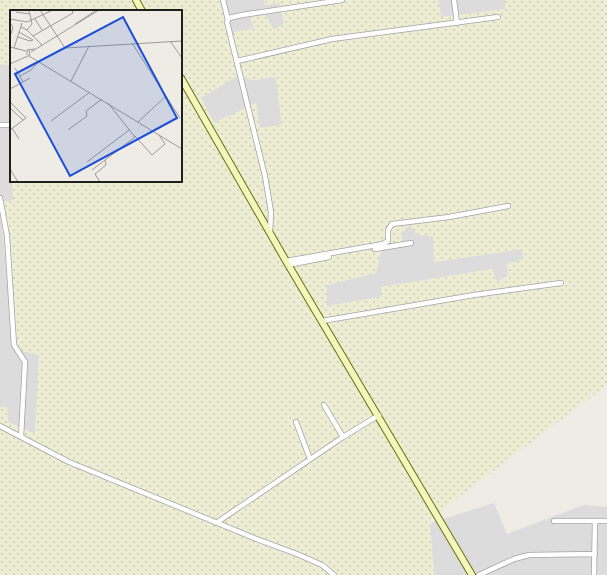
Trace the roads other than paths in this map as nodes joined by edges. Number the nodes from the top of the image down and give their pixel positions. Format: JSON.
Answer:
{"nodes":[{"id":1,"x":136,"y":0,"type":"edge"},
{"id":2,"x":223,"y":0,"type":"edge"},
{"id":3,"x":342,"y":0,"type":"edge"},
{"id":4,"x":454,"y":0,"type":"edge"},
{"id":5,"x":141,"y":10,"type":"edge"},
{"id":6,"x":498,"y":17,"type":"dead end"},
{"id":7,"x":228,"y":20,"type":"junction"},
{"id":8,"x":458,"y":23,"type":"junction"},
{"id":9,"x":237,"y":61,"type":"junction"},
{"id":10,"x":182,"y":80,"type":"edge"},
{"id":11,"x":0,"y":198,"type":"edge"},
{"id":12,"x":508,"y":206,"type":"dead end"},
{"id":13,"x":270,"y":233,"type":"junction"},
{"id":14,"x":411,"y":243,"type":"dead end"},
{"id":15,"x":287,"y":263,"type":"junction"},
{"id":16,"x":561,"y":283,"type":"dead end"},
{"id":17,"x":322,"y":321,"type":"junction"},
{"id":18,"x":324,"y":405,"type":"dead end"},
{"id":19,"x":379,"y":415,"type":"junction"},
{"id":20,"x":296,"y":422,"type":"dead end"},
{"id":21,"x":0,"y":426,"type":"edge"},
{"id":22,"x":21,"y":437,"type":"junction"},
{"id":23,"x":343,"y":437,"type":"junction"},
{"id":24,"x":310,"y":460,"type":"junction"},
{"id":25,"x":607,"y":520,"type":"edge"},
{"id":26,"x":554,"y":521,"type":"dead end"},
{"id":27,"x":595,"y":521,"type":"junction"},
{"id":28,"x":216,"y":523,"type":"junction"},
{"id":29,"x":595,"y":554,"type":"junction"},
{"id":30,"x":334,"y":575,"type":"edge"},
{"id":31,"x":472,"y":575,"type":"edge"},
{"id":32,"x":479,"y":575,"type":"edge"},
{"id":33,"x":594,"y":575,"type":"edge"}],
"edges":[{"from":1,"to":5,"type":"street"},
{"from":2,"to":7,"type":"street"},
{"from":3,"to":7,"type":"street"},
{"from":4,"to":8,"type":"street"},
{"from":6,"to":8,"type":"street"},
{"from":7,"to":9,"type":"street"},
{"from":8,"to":9,"type":"street"},
{"from":9,"to":13,"type":"street"},
{"from":10,"to":13,"type":"street"},
{"from":11,"to":22,"type":"street"},
{"from":12,"to":15,"type":"street"},
{"from":13,"to":15,"type":"street"},
{"from":14,"to":15,"type":"street"},
{"from":15,"to":17,"type":"street"},
{"from":16,"to":17,"type":"street"},
{"from":17,"to":19,"type":"street"},
{"from":18,"to":23,"type":"street"},
{"from":19,"to":23,"type":"street"},
{"from":19,"to":31,"type":"street"},
{"from":20,"to":24,"type":"street"},
{"from":21,"to":22,"type":"street"},
{"from":22,"to":28,"type":"street"},
{"from":23,"to":24,"type":"street"},
{"from":24,"to":28,"type":"street"},
{"from":25,"to":27,"type":"street"},
{"from":26,"to":27,"type":"street"},
{"from":27,"to":29,"type":"street"},
{"from":28,"to":30,"type":"street"},
{"from":29,"to":32,"type":"street"},
{"from":29,"to":33,"type":"street"}]}
